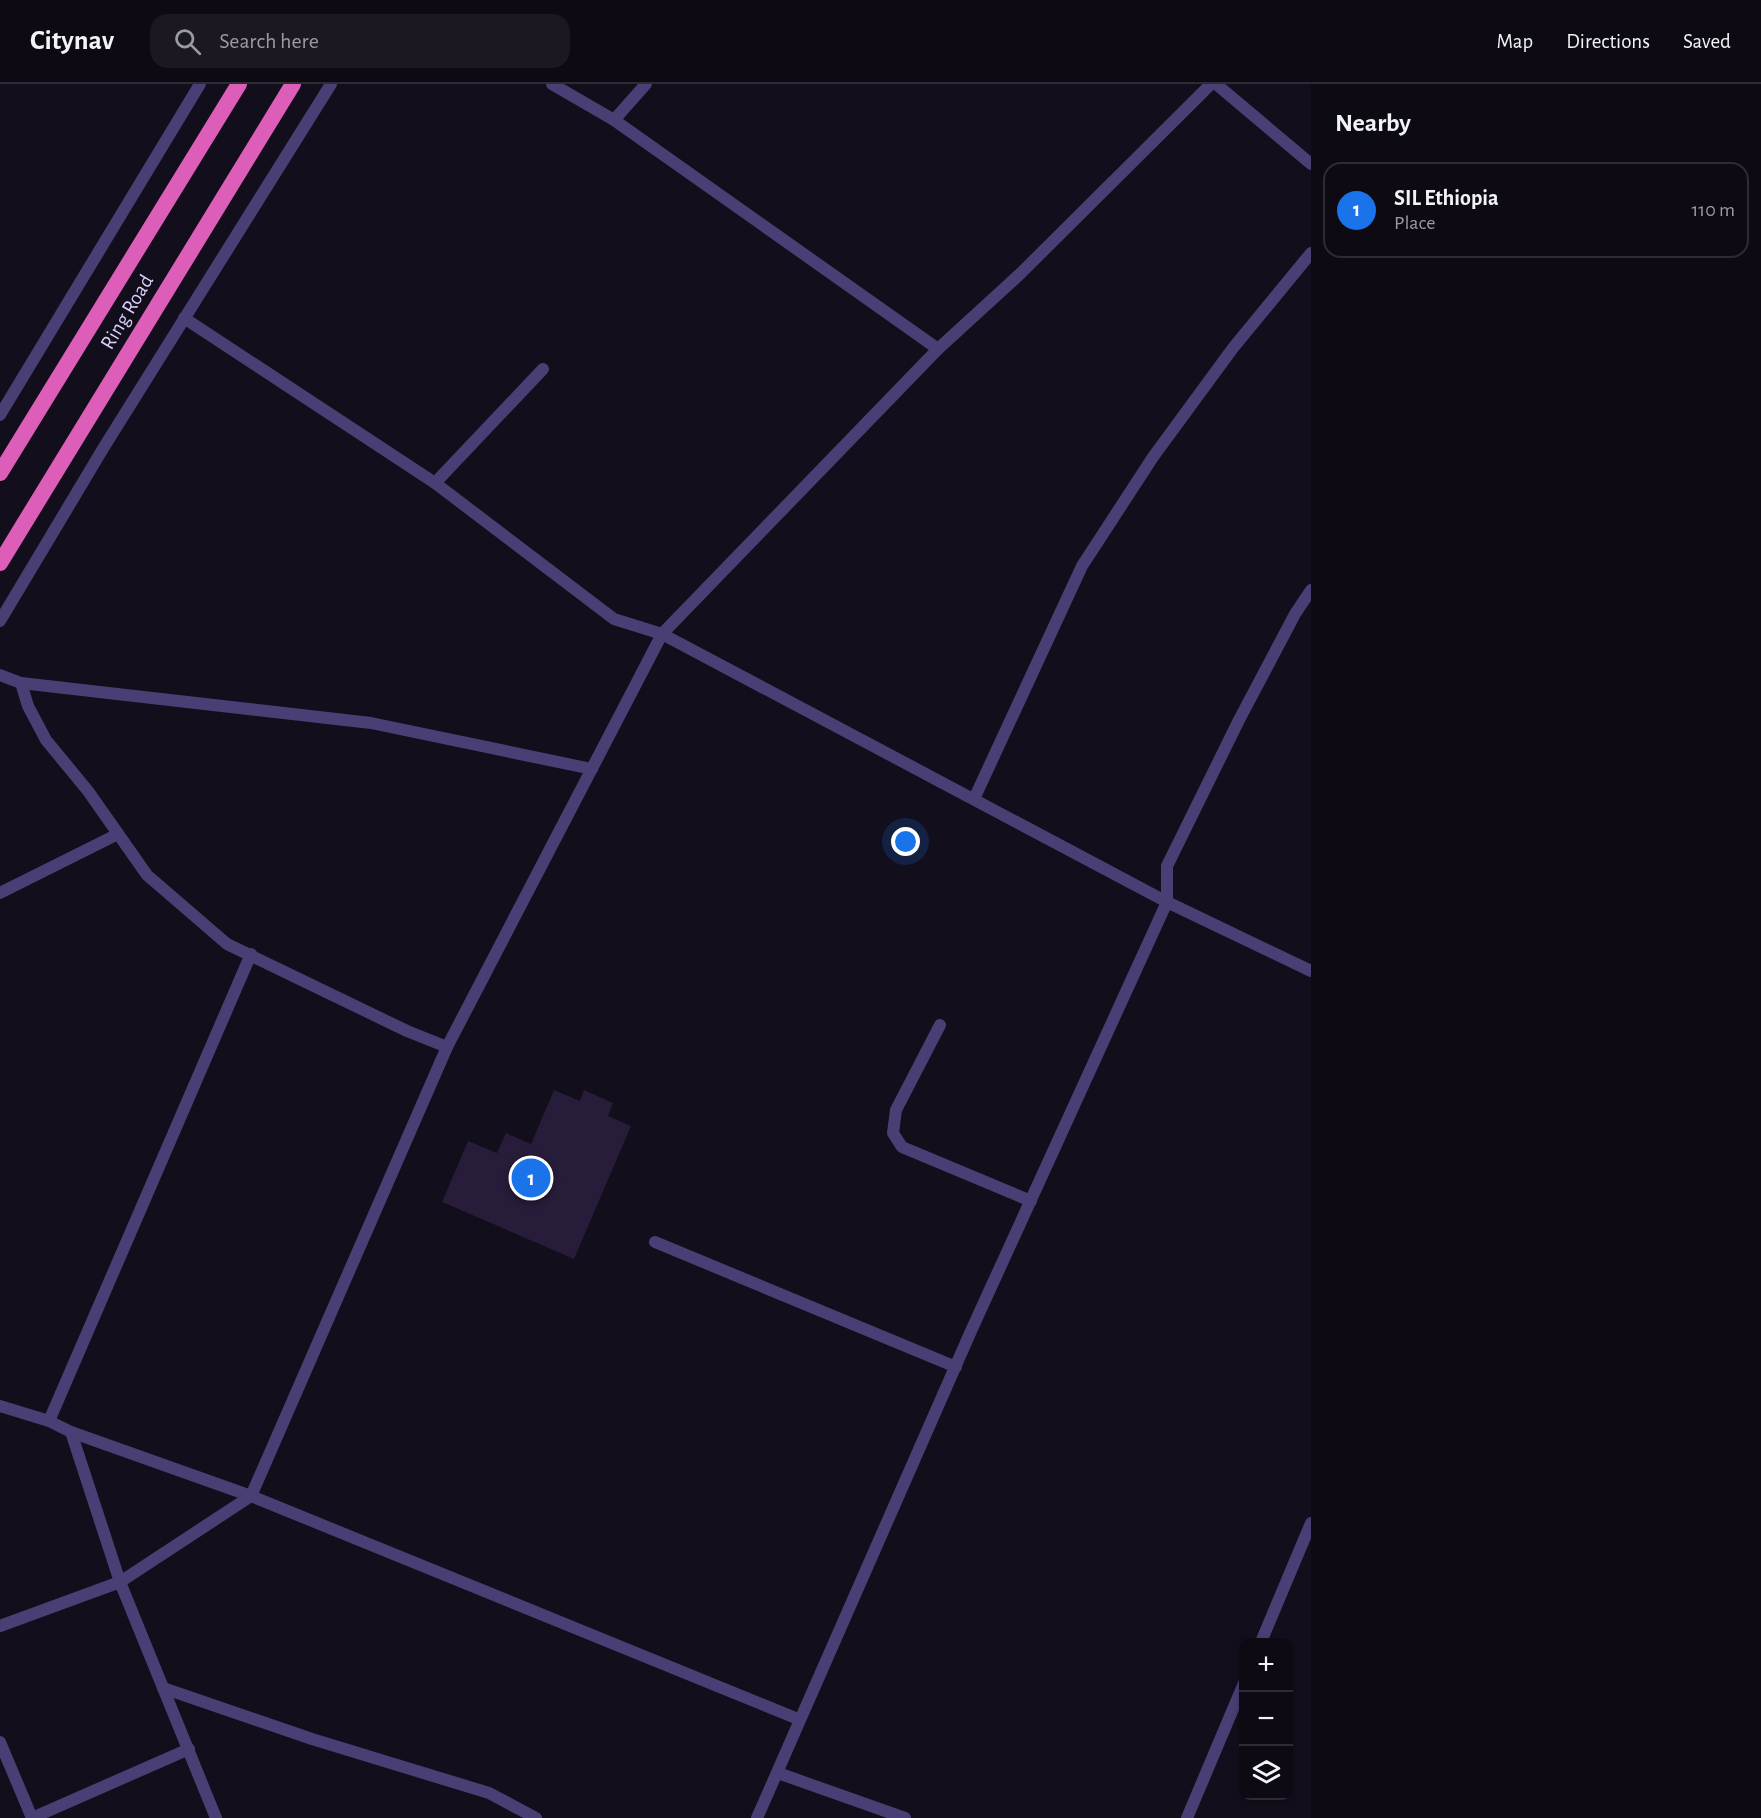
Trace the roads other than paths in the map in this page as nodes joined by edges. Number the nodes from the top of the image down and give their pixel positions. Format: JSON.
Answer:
{"nodes":[{"id":1,"x":200,"y":84,"type":"edge"},
{"id":2,"x":239,"y":84,"type":"edge"},
{"id":3,"x":293,"y":84,"type":"edge"},
{"id":4,"x":331,"y":84,"type":"edge"},
{"id":5,"x":552,"y":84,"type":"edge"},
{"id":6,"x":646,"y":84,"type":"edge"},
{"id":7,"x":1211,"y":84,"type":"edge"},
{"id":8,"x":1216,"y":84,"type":"edge"},
{"id":9,"x":614,"y":120,"type":"junction"},
{"id":10,"x":1311,"y":164,"type":"edge"},
{"id":11,"x":1311,"y":253,"type":"edge"},
{"id":12,"x":184,"y":318,"type":"junction"},
{"id":13,"x":939,"y":349,"type":"junction"},
{"id":14,"x":543,"y":369,"type":"dead end"},
{"id":15,"x":0,"y":415,"type":"edge"},
{"id":16,"x":0,"y":473,"type":"edge"},
{"id":17,"x":435,"y":483,"type":"junction"},
{"id":18,"x":0,"y":562,"type":"edge"},
{"id":19,"x":1311,"y":590,"type":"edge"},
{"id":20,"x":0,"y":621,"type":"edge"},
{"id":21,"x":662,"y":634,"type":"junction"},
{"id":22,"x":0,"y":675,"type":"edge"},
{"id":23,"x":21,"y":683,"type":"junction"},
{"id":24,"x":592,"y":769,"type":"junction"},
{"id":25,"x":974,"y":799,"type":"junction"},
{"id":26,"x":118,"y":834,"type":"junction"},
{"id":27,"x":0,"y":893,"type":"edge"},
{"id":28,"x":1167,"y":902,"type":"junction"},
{"id":29,"x":251,"y":954,"type":"junction"},
{"id":30,"x":1311,"y":971,"type":"edge"},
{"id":31,"x":940,"y":1025,"type":"dead end"},
{"id":32,"x":447,"y":1047,"type":"junction"},
{"id":33,"x":1030,"y":1201,"type":"junction"},
{"id":34,"x":655,"y":1242,"type":"dead end"},
{"id":35,"x":956,"y":1367,"type":"junction"},
{"id":36,"x":0,"y":1406,"type":"edge"},
{"id":37,"x":49,"y":1420,"type":"junction"},
{"id":38,"x":71,"y":1432,"type":"junction"},
{"id":39,"x":251,"y":1496,"type":"junction"},
{"id":40,"x":1311,"y":1523,"type":"edge"},
{"id":41,"x":120,"y":1582,"type":"junction"},
{"id":42,"x":0,"y":1626,"type":"edge"},
{"id":43,"x":1263,"y":1638,"type":"edge"},
{"id":44,"x":163,"y":1688,"type":"junction"},
{"id":45,"x":1240,"y":1692,"type":"edge"},
{"id":46,"x":798,"y":1719,"type":"junction"},
{"id":47,"x":0,"y":1742,"type":"edge"},
{"id":48,"x":189,"y":1749,"type":"junction"},
{"id":49,"x":778,"y":1773,"type":"junction"},
{"id":50,"x":32,"y":1818,"type":"edge"},
{"id":51,"x":216,"y":1818,"type":"edge"},
{"id":52,"x":536,"y":1818,"type":"edge"},
{"id":53,"x":757,"y":1818,"type":"edge"},
{"id":54,"x":905,"y":1818,"type":"edge"},
{"id":55,"x":1187,"y":1818,"type":"edge"}],
"edges":[{"from":1,"to":15,"type":"street"},
{"from":2,"to":16,"type":"highway","name":"Ring Road"},
{"from":3,"to":18,"type":"highway","name":"Ring Road"},
{"from":4,"to":12,"type":"street"},
{"from":5,"to":9,"type":"street"},
{"from":6,"to":9,"type":"street"},
{"from":7,"to":13,"type":"street"},
{"from":8,"to":10,"type":"street"},
{"from":9,"to":13,"type":"street"},
{"from":11,"to":25,"type":"street"},
{"from":12,"to":17,"type":"street"},
{"from":12,"to":20,"type":"street"},
{"from":13,"to":21,"type":"street"},
{"from":14,"to":17,"type":"street"},
{"from":17,"to":21,"type":"street"},
{"from":19,"to":28,"type":"street"},
{"from":21,"to":24,"type":"street"},
{"from":21,"to":25,"type":"street"},
{"from":22,"to":23,"type":"street"},
{"from":23,"to":24,"type":"street"},
{"from":23,"to":26,"type":"street"},
{"from":24,"to":32,"type":"street"},
{"from":25,"to":28,"type":"street"},
{"from":26,"to":27,"type":"street"},
{"from":26,"to":29,"type":"street"},
{"from":28,"to":30,"type":"street"},
{"from":28,"to":33,"type":"street"},
{"from":29,"to":32,"type":"street"},
{"from":29,"to":37,"type":"street"},
{"from":31,"to":33,"type":"street"},
{"from":32,"to":39,"type":"street"},
{"from":33,"to":35,"type":"street"},
{"from":34,"to":35,"type":"street"},
{"from":35,"to":46,"type":"street"},
{"from":36,"to":37,"type":"street"},
{"from":37,"to":38,"type":"street"},
{"from":38,"to":39,"type":"street"},
{"from":38,"to":41,"type":"street"},
{"from":39,"to":41,"type":"street"},
{"from":39,"to":46,"type":"street"},
{"from":40,"to":43,"type":"street"},
{"from":41,"to":42,"type":"street"},
{"from":41,"to":44,"type":"street"},
{"from":44,"to":48,"type":"street"},
{"from":44,"to":52,"type":"street"},
{"from":45,"to":55,"type":"street"},
{"from":46,"to":49,"type":"street"},
{"from":47,"to":50,"type":"street"},
{"from":48,"to":50,"type":"street"},
{"from":48,"to":51,"type":"street"},
{"from":49,"to":53,"type":"street"},
{"from":49,"to":54,"type":"street"}]}
